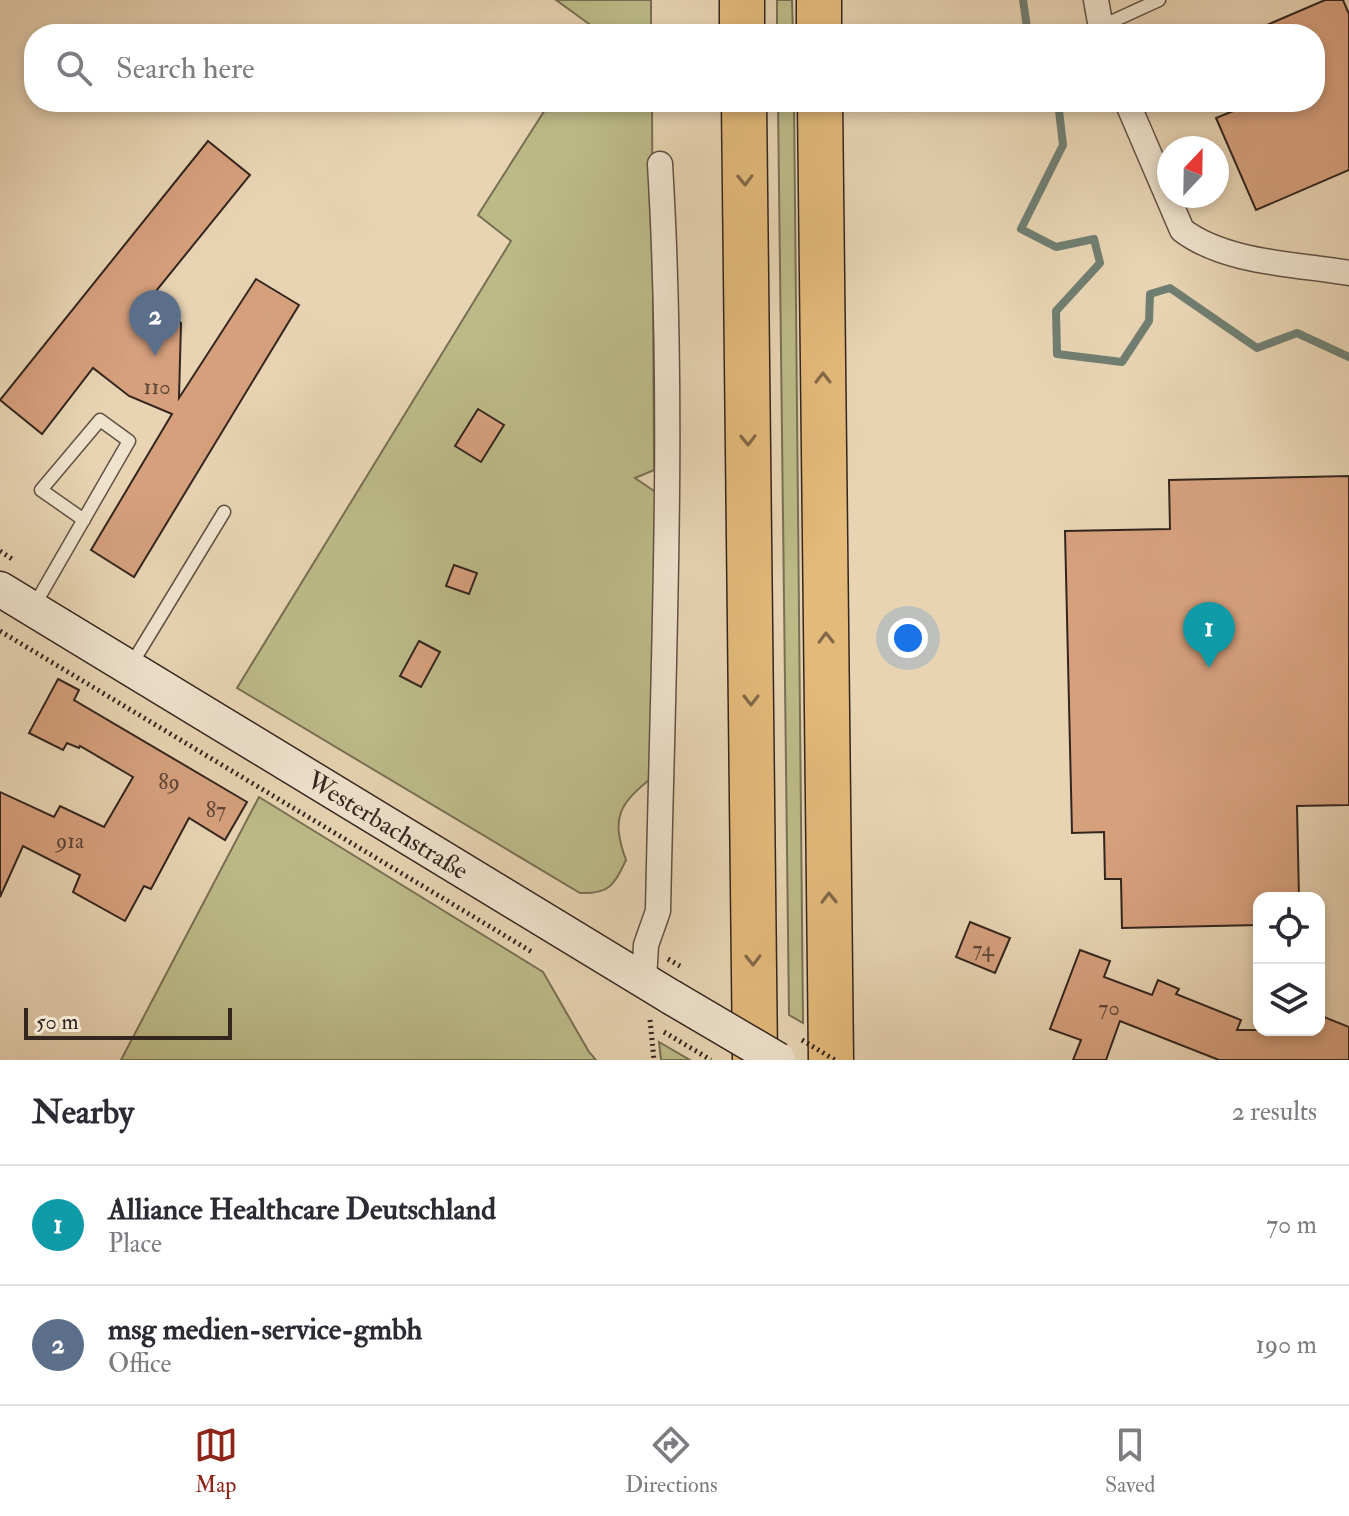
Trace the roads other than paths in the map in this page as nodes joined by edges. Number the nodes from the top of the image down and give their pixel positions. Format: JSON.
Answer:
{"nodes":[{"id":1,"x":742,"y":0,"type":"edge"},
{"id":2,"x":819,"y":0,"type":"edge"},
{"id":3,"x":1096,"y":0,"type":"edge"},
{"id":4,"x":1159,"y":0,"type":"edge"},
{"id":5,"x":742,"y":24,"type":"edge"},
{"id":6,"x":819,"y":24,"type":"edge"},
{"id":7,"x":1100,"y":24,"type":"edge"},
{"id":8,"x":1113,"y":24,"type":"edge"},
{"id":9,"x":744,"y":112,"type":"edge"},
{"id":10,"x":820,"y":112,"type":"edge"},
{"id":11,"x":1131,"y":112,"type":"edge"},
{"id":12,"x":660,"y":164,"type":"dead end"},
{"id":13,"x":1349,"y":273,"type":"edge"},
{"id":14,"x":224,"y":512,"type":"dead end"},
{"id":15,"x":84,"y":520,"type":"junction"},
{"id":16,"x":0,"y":589,"type":"edge"},
{"id":17,"x":33,"y":609,"type":"junction"},
{"id":18,"x":129,"y":667,"type":"junction"},
{"id":19,"x":658,"y":988,"type":"junction"},
{"id":20,"x":755,"y":1060,"type":"edge"},
{"id":21,"x":778,"y":1060,"type":"edge"},
{"id":22,"x":831,"y":1060,"type":"edge"}],
"edges":[{"from":1,"to":5,"type":"highway"},
{"from":2,"to":6,"type":"highway"},
{"from":3,"to":7,"type":"street"},
{"from":4,"to":8,"type":"lane"},
{"from":9,"to":20,"type":"highway","one_way":true},
{"from":22,"to":10,"type":"highway","one_way":true},
{"from":11,"to":13,"type":"street"},
{"from":12,"to":19,"type":"street"},
{"from":14,"to":18,"type":"lane"},
{"from":15,"to":15,"type":"lane"},
{"from":15,"to":17,"type":"lane"},
{"from":16,"to":17,"type":"main road","name":"Westerbachstraße"},
{"from":17,"to":18,"type":"main road","name":"Westerbachstraße"},
{"from":18,"to":19,"type":"main road","name":"Westerbachstraße"},
{"from":19,"to":21,"type":"main road","name":"Westerbachstraße","bridge":true}]}
